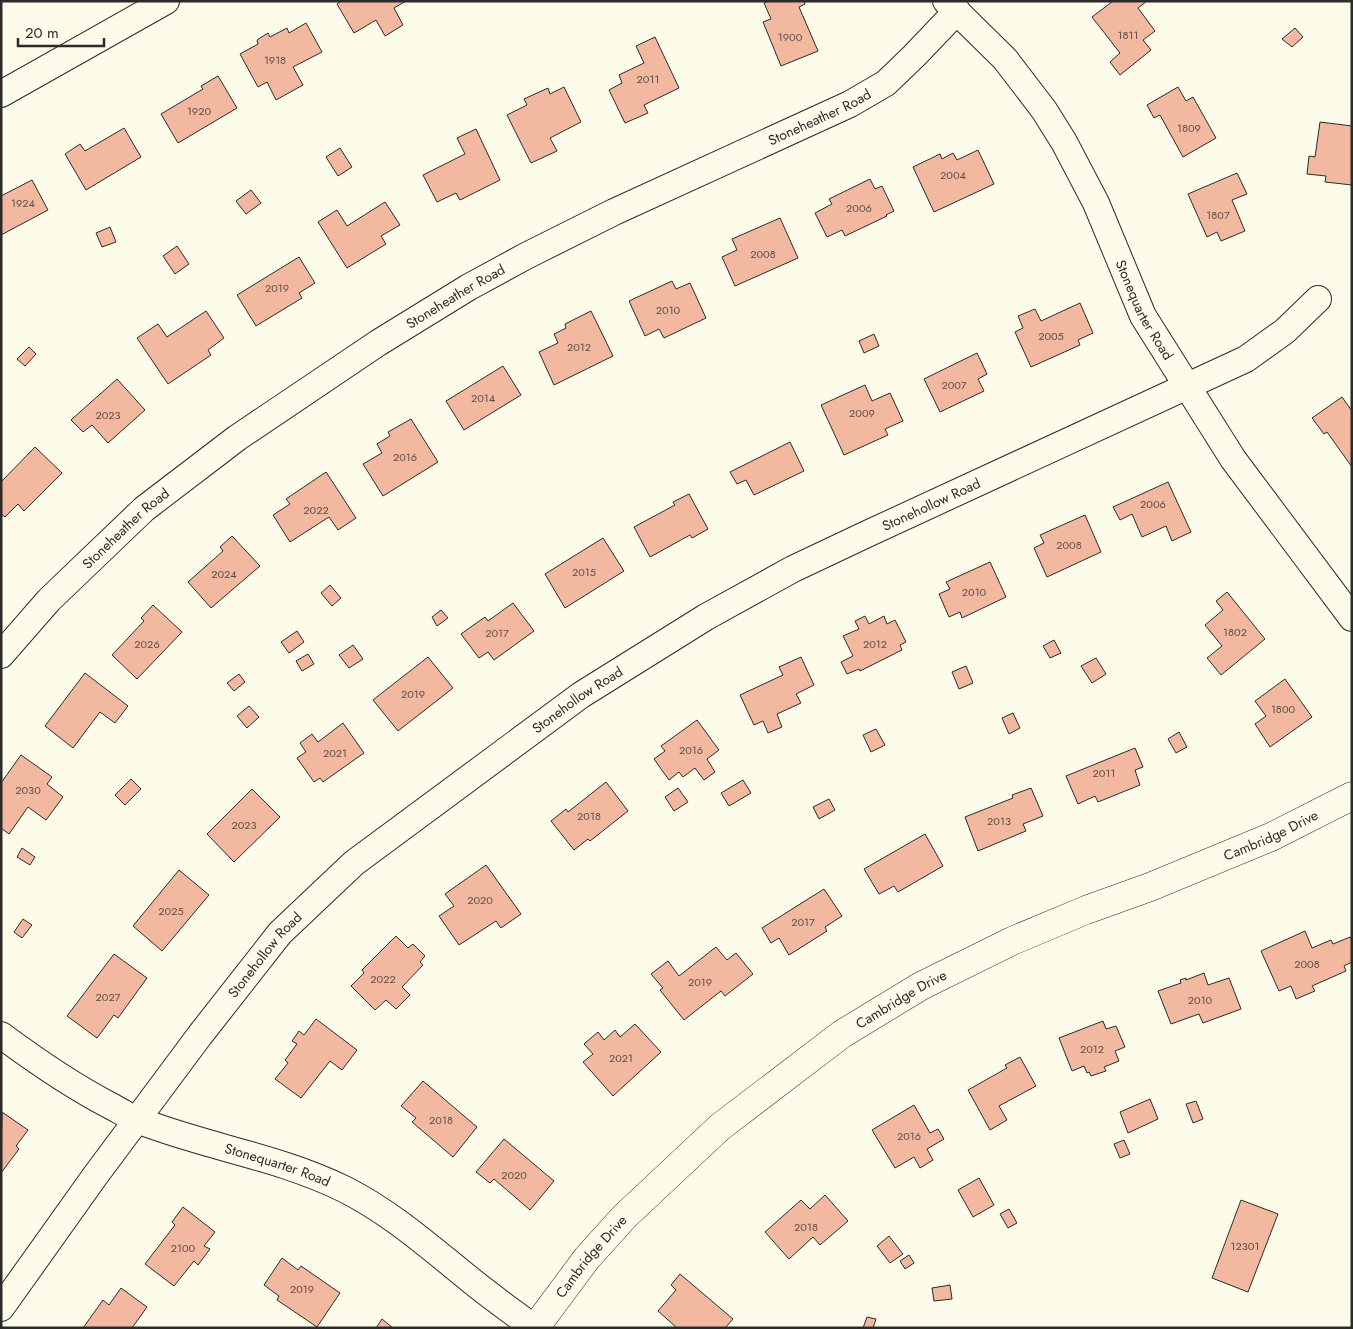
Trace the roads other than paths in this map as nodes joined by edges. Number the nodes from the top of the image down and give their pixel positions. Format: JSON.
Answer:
{"nodes":[{"id":1,"x":166,"y":1,"type":"edge"},
{"id":2,"x":952,"y":6,"type":"edge"},
{"id":3,"x":1,"y":94,"type":"edge"},
{"id":4,"x":1318,"y":298,"type":"dead end"},
{"id":5,"x":1187,"y":386,"type":"junction"},
{"id":6,"x":1352,"y":618,"type":"edge"},
{"id":7,"x":1,"y":655,"type":"edge"},
{"id":8,"x":1352,"y":796,"type":"edge"},
{"id":9,"x":1,"y":1035,"type":"edge"},
{"id":10,"x":138,"y":1120,"type":"junction"},
{"id":11,"x":1,"y":1308,"type":"edge"},
{"id":12,"x":535,"y":1328,"type":"edge"}],
"edges":[{"from":1,"to":3,"type":"street"},
{"from":2,"to":5,"type":"street","name":"Stonequarter Road"},
{"from":2,"to":7,"type":"street","name":"Stoneheather Road"},
{"from":4,"to":5,"type":"street","name":"Stonehollow Road"},
{"from":5,"to":6,"type":"street","name":"Stonequarter Road"},
{"from":5,"to":10,"type":"street","name":"Stonehollow Road"},
{"from":8,"to":12,"type":"street","name":"Cambridge Drive"},
{"from":9,"to":10,"type":"street","name":"Stonequarter Road"},
{"from":10,"to":11,"type":"street","name":"Stonehollow Road"},
{"from":10,"to":12,"type":"street","name":"Stonequarter Road"}]}
